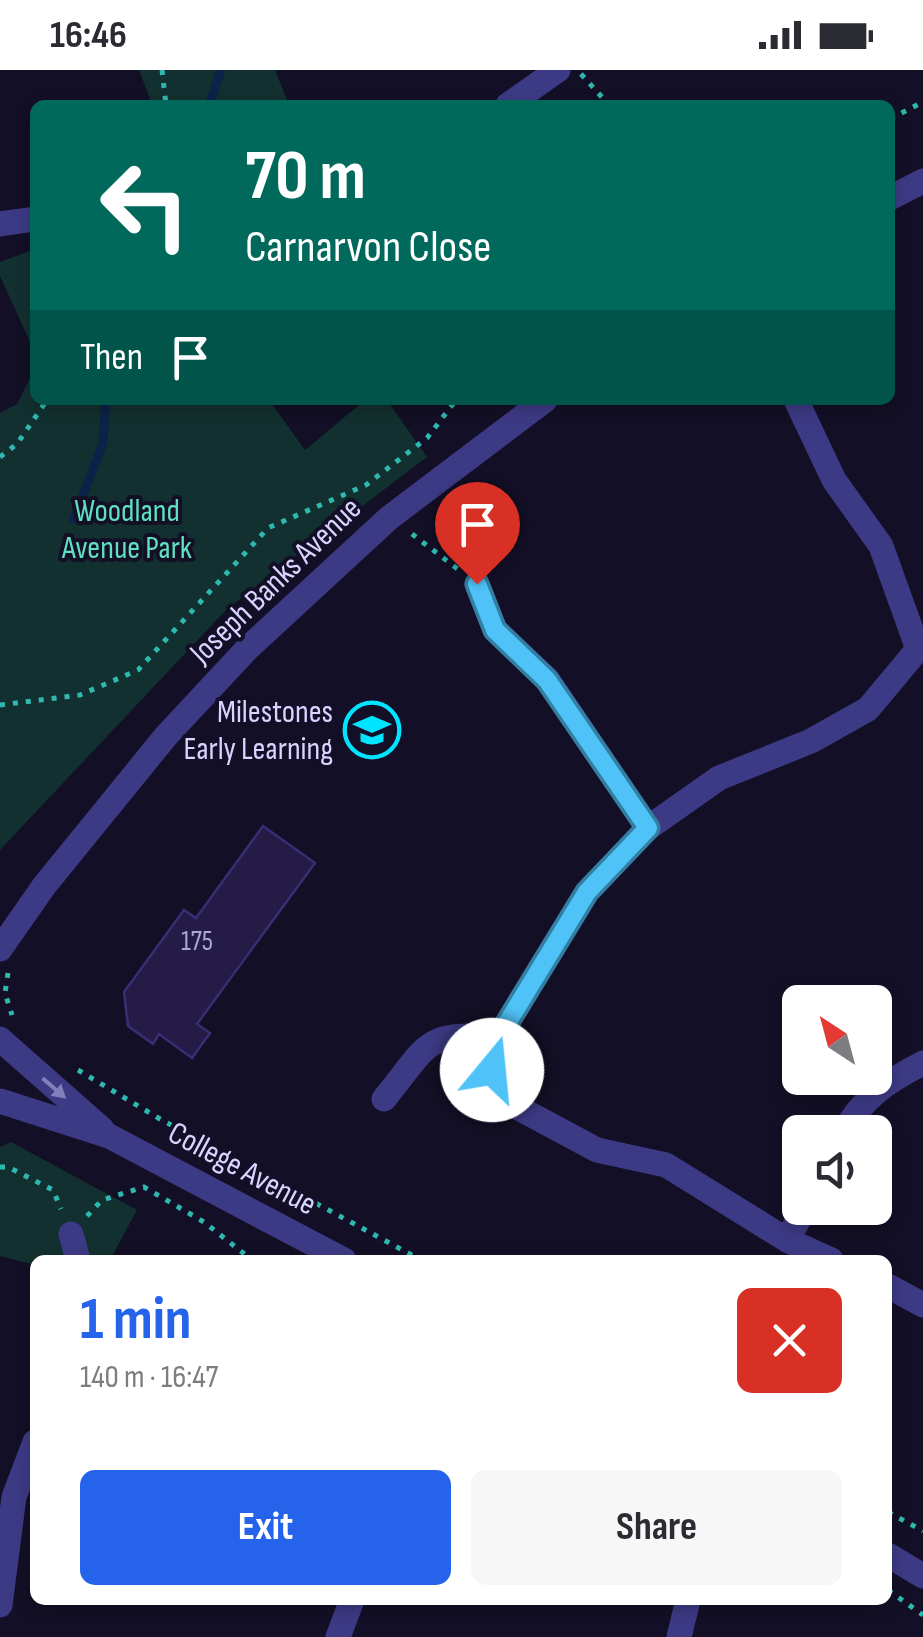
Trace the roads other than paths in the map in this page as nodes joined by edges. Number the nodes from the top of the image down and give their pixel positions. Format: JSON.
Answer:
{"nodes":[{"id":1,"x":558,"y":70,"type":"edge"},
{"id":2,"x":515,"y":100,"type":"edge"},
{"id":3,"x":923,"y":181,"type":"edge"},
{"id":4,"x":895,"y":195,"type":"edge"},
{"id":5,"x":30,"y":218,"type":"edge"},
{"id":6,"x":1,"y":219,"type":"edge"},
{"id":7,"x":538,"y":405,"type":"edge"},
{"id":8,"x":798,"y":405,"type":"edge"},
{"id":9,"x":477,"y":584,"type":"road end"},
{"id":10,"x":920,"y":648,"type":"edge"},
{"id":11,"x":648,"y":828,"type":"junction"},
{"id":12,"x":44,"y":886,"type":"junction"},
{"id":13,"x":0,"y":916,"type":"edge"},
{"id":14,"x":2,"y":946,"type":"edge"},
{"id":15,"x":8,"y":1030,"type":"edge"},
{"id":16,"x":498,"y":1038,"type":"junction"},
{"id":17,"x":923,"y":1064,"type":"edge"},
{"id":18,"x":384,"y":1099,"type":"dead end"},
{"id":19,"x":0,"y":1101,"type":"edge"},
{"id":20,"x":854,"y":1115,"type":"edge"},
{"id":21,"x":109,"y":1136,"type":"junction"},
{"id":22,"x":795,"y":1225,"type":"edge"},
{"id":23,"x":71,"y":1234,"type":"road end"},
{"id":24,"x":787,"y":1240,"type":"junction"},
{"id":25,"x":77,"y":1255,"type":"edge"},
{"id":26,"x":335,"y":1255,"type":"edge"},
{"id":27,"x":819,"y":1255,"type":"edge"},
{"id":28,"x":892,"y":1288,"type":"edge"},
{"id":29,"x":923,"y":1305,"type":"edge"},
{"id":30,"x":30,"y":1455,"type":"edge"},
{"id":31,"x":892,"y":1557,"type":"edge"},
{"id":32,"x":923,"y":1576,"type":"edge"},
{"id":33,"x":350,"y":1605,"type":"edge"},
{"id":34,"x":687,"y":1605,"type":"edge"},
{"id":35,"x":0,"y":1606,"type":"edge"},
{"id":36,"x":338,"y":1637,"type":"edge"},
{"id":37,"x":680,"y":1637,"type":"edge"}],
"edges":[{"from":1,"to":2,"type":"street"},
{"from":3,"to":4,"type":"street"},
{"from":5,"to":6,"type":"street"},
{"from":7,"to":12,"type":"street","name":"Joseph Banks Avenue"},
{"from":8,"to":10,"type":"street"},
{"from":9,"to":11,"type":"street"},
{"from":10,"to":11,"type":"street"},
{"from":11,"to":16,"type":"street"},
{"from":12,"to":13,"type":"street","name":"Joseph Banks Avenue"},
{"from":12,"to":14,"type":"street","name":"Joseph Banks Avenue"},
{"from":15,"to":21,"type":"street","name":"College Avenue","one_way":true},
{"from":16,"to":18,"type":"street"},
{"from":16,"to":24,"type":"street"},
{"from":17,"to":20,"type":"street"},
{"from":19,"to":21,"type":"street","name":"College Avenue"},
{"from":21,"to":26,"type":"street","name":"College Avenue"},
{"from":22,"to":24,"type":"street"},
{"from":23,"to":25,"type":"street"},
{"from":24,"to":27,"type":"street"},
{"from":28,"to":29,"type":"street"},
{"from":30,"to":35,"type":"street"},
{"from":31,"to":32,"type":"street"},
{"from":33,"to":36,"type":"street"},
{"from":34,"to":37,"type":"street"}]}
